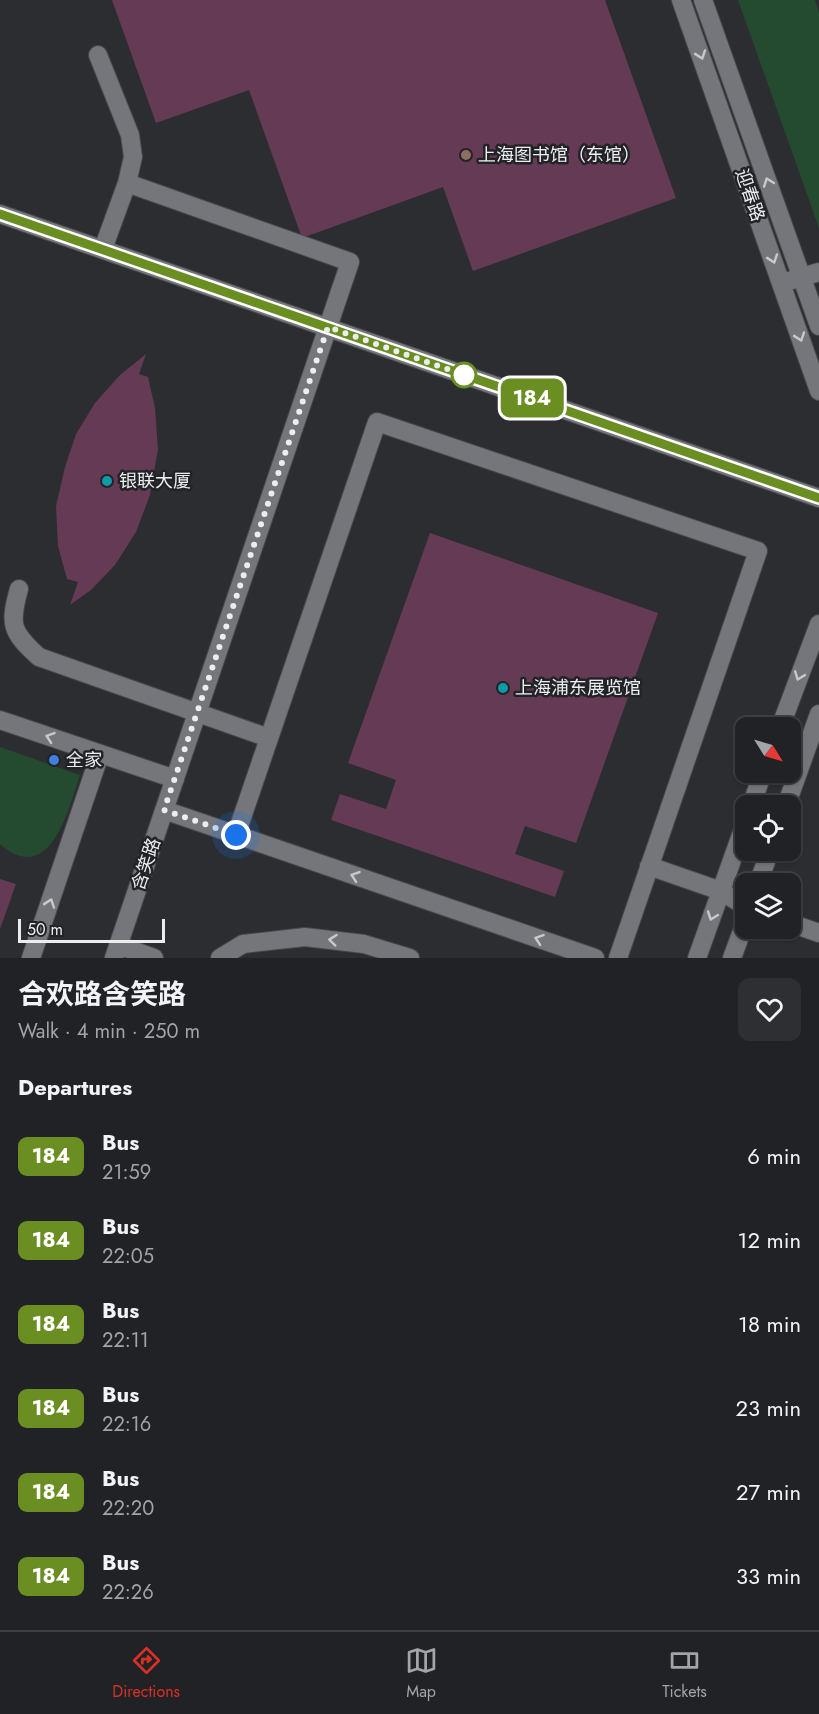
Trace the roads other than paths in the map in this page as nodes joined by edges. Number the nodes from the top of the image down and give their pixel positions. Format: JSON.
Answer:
{"nodes":[{"id":1,"x":681,"y":0,"type":"edge"},
{"id":2,"x":703,"y":0,"type":"edge"},
{"id":3,"x":98,"y":55,"type":"dead end"},
{"id":4,"x":127,"y":183,"type":"junction"},
{"id":5,"x":0,"y":214,"type":"edge"},
{"id":6,"x":103,"y":249,"type":"junction"},
{"id":7,"x":810,"y":274,"type":"edge"},
{"id":8,"x":781,"y":283,"type":"junction"},
{"id":9,"x":819,"y":326,"type":"edge"},
{"id":10,"x":328,"y":327,"type":"junction"},
{"id":11,"x":819,"y":391,"type":"edge"},
{"id":12,"x":819,"y":498,"type":"edge"},
{"id":13,"x":19,"y":589,"type":"dead end"},
{"id":14,"x":819,"y":624,"type":"edge"},
{"id":15,"x":197,"y":713,"type":"junction"},
{"id":16,"x":819,"y":714,"type":"edge"},
{"id":17,"x":784,"y":717,"type":"edge"},
{"id":18,"x":0,"y":720,"type":"edge"},
{"id":19,"x":269,"y":738,"type":"junction"},
{"id":20,"x":813,"y":749,"type":"edge"},
{"id":21,"x":100,"y":754,"type":"junction"},
{"id":22,"x":175,"y":779,"type":"junction"},
{"id":23,"x":791,"y":795,"type":"edge"},
{"id":24,"x":164,"y":810,"type":"junction"},
{"id":25,"x":236,"y":835,"type":"junction"},
{"id":26,"x":735,"y":852,"type":"edge"},
{"id":27,"x":649,"y":866,"type":"junction"},
{"id":28,"x":721,"y":891,"type":"junction"},
{"id":29,"x":735,"y":900,"type":"edge"},
{"id":30,"x":801,"y":927,"type":"edge"},
{"id":31,"x":819,"y":933,"type":"edge"},
{"id":32,"x":739,"y":939,"type":"edge"},
{"id":33,"x":116,"y":951,"type":"edge"},
{"id":34,"x":31,"y":958,"type":"edge"},
{"id":35,"x":154,"y":958,"type":"edge"},
{"id":36,"x":220,"y":958,"type":"edge"},
{"id":37,"x":410,"y":958,"type":"edge"},
{"id":38,"x":595,"y":958,"type":"edge"},
{"id":39,"x":618,"y":958,"type":"edge"},
{"id":40,"x":697,"y":958,"type":"edge"},
{"id":41,"x":732,"y":958,"type":"edge"}],
"edges":[{"from":1,"to":8,"type":"street","name":"迎春路","one_way":true},
{"from":7,"to":2,"type":"street","name":"迎春路","one_way":true},
{"from":3,"to":4,"type":"street"},
{"from":4,"to":6,"type":"street"},
{"from":4,"to":10,"type":"street","name":"含笑路"},
{"from":5,"to":6,"type":"street"},
{"from":6,"to":10,"type":"street"},
{"from":7,"to":8,"type":"street"},
{"from":7,"to":9,"type":"street","name":"迎春路"},
{"from":8,"to":11,"type":"street","name":"迎春路","one_way":true},
{"from":10,"to":12,"type":"street"},
{"from":10,"to":15,"type":"street","name":"含笑路"},
{"from":13,"to":15,"type":"street"},
{"from":14,"to":17,"type":"street","one_way":true},
{"from":15,"to":19,"type":"street"},
{"from":15,"to":22,"type":"street","name":"含笑路"},
{"from":16,"to":20,"type":"street"},
{"from":21,"to":18,"type":"street","one_way":true},
{"from":19,"to":25,"type":"street"},
{"from":19,"to":27,"type":"street"},
{"from":20,"to":23,"type":"street"},
{"from":21,"to":22,"type":"street"},
{"from":34,"to":21,"type":"street","one_way":true},
{"from":22,"to":24,"type":"street","name":"含笑路"},
{"from":24,"to":25,"type":"street"},
{"from":24,"to":33,"type":"street","name":"含笑路"},
{"from":38,"to":25,"type":"street","one_way":true},
{"from":26,"to":28,"type":"street"},
{"from":27,"to":28,"type":"street"},
{"from":27,"to":39,"type":"street"},
{"from":28,"to":29,"type":"street"},
{"from":28,"to":40,"type":"street","one_way":true},
{"from":30,"to":31,"type":"street"},
{"from":32,"to":41,"type":"street"},
{"from":33,"to":35,"type":"street"},
{"from":37,"to":36,"type":"street","one_way":true}]}
